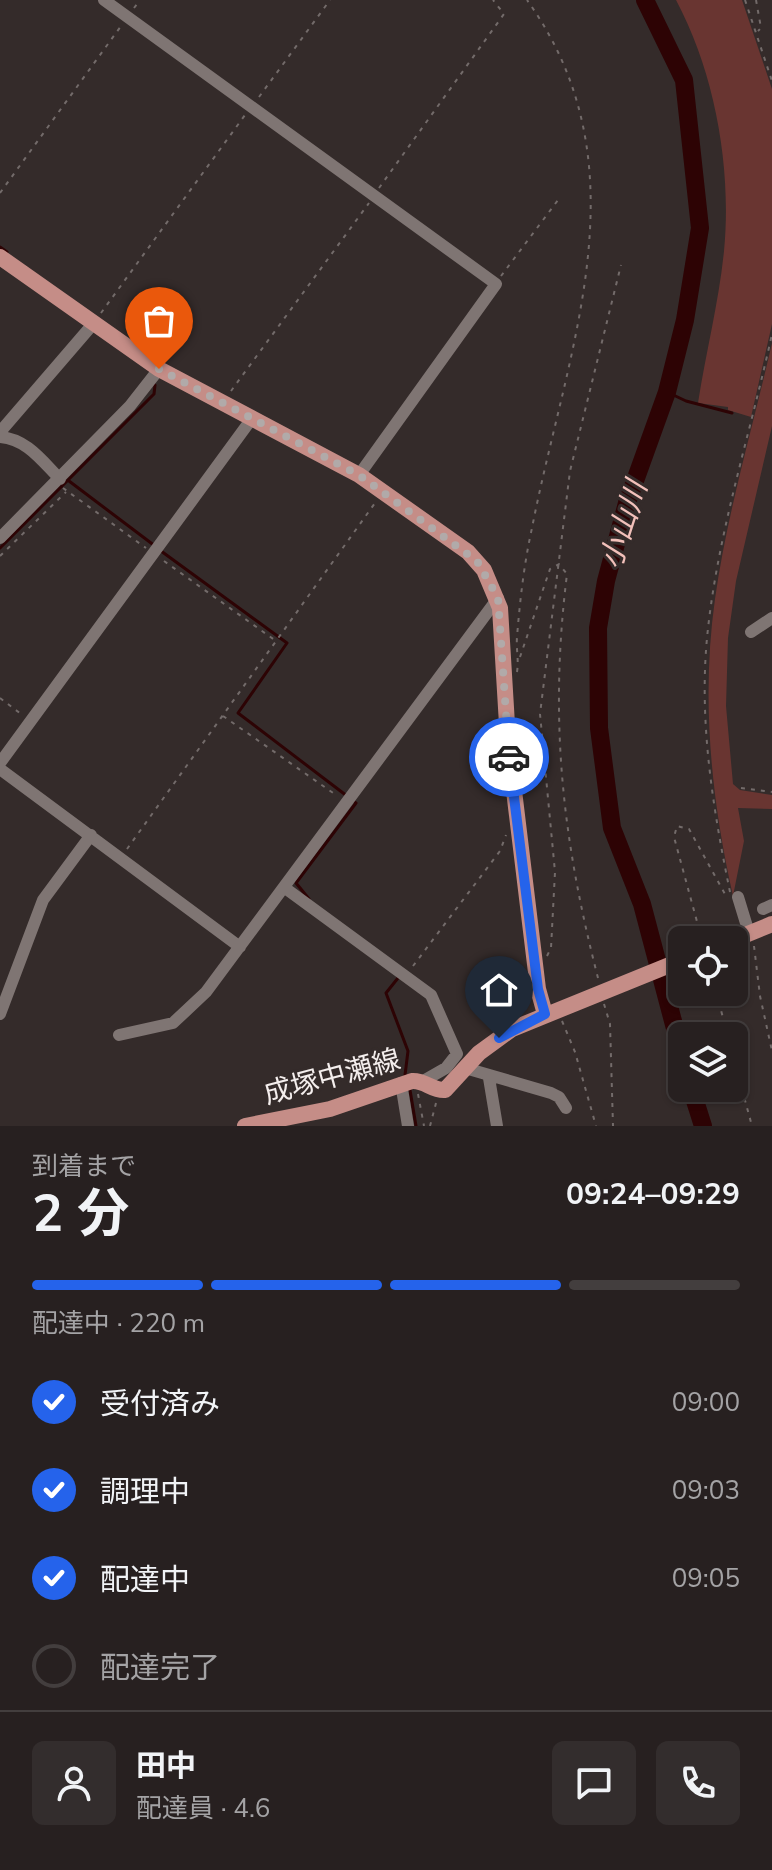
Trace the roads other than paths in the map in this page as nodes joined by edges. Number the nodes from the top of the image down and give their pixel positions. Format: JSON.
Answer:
{"nodes":[{"id":1,"x":104,"y":0,"type":"edge"},
{"id":2,"x":0,"y":257,"type":"edge"},
{"id":3,"x":93,"y":324,"type":"junction"},
{"id":4,"x":159,"y":369,"type":"junction"},
{"id":5,"x":253,"y":417,"type":"junction"},
{"id":6,"x":0,"y":434,"type":"edge"},
{"id":7,"x":359,"y":475,"type":"junction"},
{"id":8,"x":61,"y":485,"type":"junction"},
{"id":9,"x":0,"y":538,"type":"edge"},
{"id":10,"x":498,"y":598,"type":"junction"},
{"id":11,"x":772,"y":618,"type":"edge"},
{"id":12,"x":751,"y":632,"type":"dead end"},
{"id":13,"x":0,"y":766,"type":"edge"},
{"id":14,"x":91,"y":835,"type":"junction"},
{"id":15,"x":285,"y":888,"type":"junction"},
{"id":16,"x":738,"y":897,"type":"dead end"},
{"id":17,"x":772,"y":924,"type":"edge"},
{"id":18,"x":743,"y":926,"type":"edge"},
{"id":19,"x":748,"y":936,"type":"edge"},
{"id":20,"x":240,"y":947,"type":"junction"},
{"id":21,"x":668,"y":966,"type":"edge"},
{"id":22,"x":558,"y":1011,"type":"junction"},
{"id":23,"x":0,"y":1014,"type":"edge"},
{"id":24,"x":119,"y":1035,"type":"dead end"},
{"id":25,"x":465,"y":1068,"type":"junction"},
{"id":26,"x":489,"y":1078,"type":"junction"},
{"id":27,"x":414,"y":1081,"type":"junction"},
{"id":28,"x":566,"y":1108,"type":"dead end"},
{"id":29,"x":245,"y":1126,"type":"edge"},
{"id":30,"x":408,"y":1126,"type":"edge"},
{"id":31,"x":497,"y":1126,"type":"edge"}],
"edges":[{"from":1,"to":7,"type":"street"},
{"from":2,"to":3,"type":"main road"},
{"from":3,"to":4,"type":"main road"},
{"from":3,"to":6,"type":"street"},
{"from":4,"to":5,"type":"main road"},
{"from":4,"to":8,"type":"street"},
{"from":5,"to":7,"type":"main road"},
{"from":5,"to":13,"type":"street"},
{"from":6,"to":8,"type":"street"},
{"from":7,"to":10,"type":"main road"},
{"from":8,"to":9,"type":"street"},
{"from":10,"to":15,"type":"street"},
{"from":10,"to":22,"type":"main road"},
{"from":11,"to":12,"type":"street"},
{"from":13,"to":14,"type":"street"},
{"from":14,"to":20,"type":"street"},
{"from":14,"to":23,"type":"street"},
{"from":15,"to":20,"type":"street"},
{"from":15,"to":27,"type":"street"},
{"from":16,"to":18,"type":"street"},
{"from":17,"to":19,"type":"main road"},
{"from":20,"to":24,"type":"street"},
{"from":21,"to":22,"type":"main road","name":"成塚中瀬線"},
{"from":22,"to":25,"type":"main road","name":"成塚中瀬線"},
{"from":25,"to":26,"type":"street"},
{"from":25,"to":27,"type":"main road","name":"成塚中瀬線"},
{"from":26,"to":28,"type":"street"},
{"from":26,"to":31,"type":"street"},
{"from":27,"to":29,"type":"main road","name":"成塚中瀬線"},
{"from":27,"to":30,"type":"street"}]}
